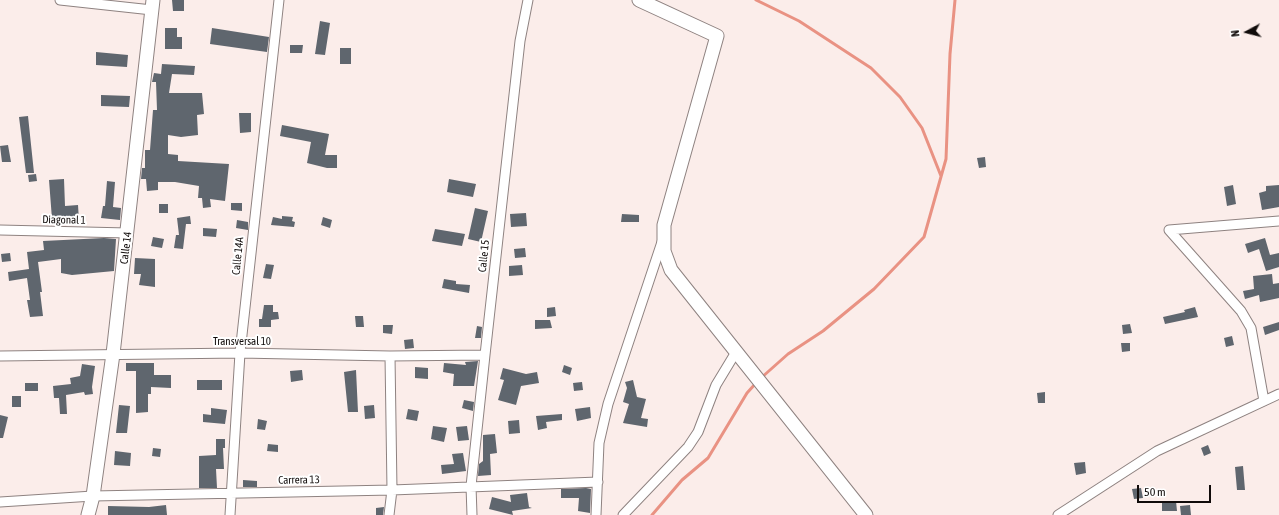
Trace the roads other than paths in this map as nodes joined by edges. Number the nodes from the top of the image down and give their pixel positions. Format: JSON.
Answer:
{"nodes":[{"id":1,"x":60,"y":0,"type":"edge"},
{"id":2,"x":279,"y":0,"type":"edge"},
{"id":3,"x":528,"y":0,"type":"edge"},
{"id":4,"x":638,"y":0,"type":"edge"},
{"id":5,"x":153,"y":5,"type":"edge"},
{"id":6,"x":1279,"y":221,"type":"edge"},
{"id":7,"x":0,"y":230,"type":"edge"},
{"id":8,"x":128,"y":233,"type":"junction"},
{"id":9,"x":664,"y":235,"type":"junction"},
{"id":10,"x":736,"y":352,"type":"junction"},
{"id":11,"x":240,"y":353,"type":"junction"},
{"id":12,"x":113,"y":354,"type":"junction"},
{"id":13,"x":485,"y":355,"type":"junction"},
{"id":14,"x":0,"y":356,"type":"edge"},
{"id":15,"x":390,"y":356,"type":"junction"},
{"id":16,"x":1279,"y":394,"type":"edge"},
{"id":17,"x":1264,"y":401,"type":"junction"},
{"id":18,"x":598,"y":482,"type":"junction"},
{"id":19,"x":472,"y":486,"type":"junction"},
{"id":20,"x":392,"y":490,"type":"junction"},
{"id":21,"x":231,"y":494,"type":"junction"},
{"id":22,"x":93,"y":496,"type":"junction"},
{"id":23,"x":0,"y":502,"type":"edge"},
{"id":24,"x":88,"y":515,"type":"edge"},
{"id":25,"x":94,"y":515,"type":"edge"},
{"id":26,"x":230,"y":515,"type":"edge"},
{"id":27,"x":389,"y":515,"type":"edge"},
{"id":28,"x":472,"y":515,"type":"edge"},
{"id":29,"x":596,"y":515,"type":"edge"},
{"id":30,"x":623,"y":515,"type":"edge"},
{"id":31,"x":866,"y":515,"type":"edge"},
{"id":32,"x":1058,"y":515,"type":"edge"}],
"edges":[{"from":1,"to":5,"type":"street"},
{"from":2,"to":11,"type":"street","name":"Calle 14A"},
{"from":3,"to":13,"type":"street","name":"Calle 15"},
{"from":4,"to":9,"type":"street"},
{"from":5,"to":8,"type":"street","name":"Calle 14"},
{"from":6,"to":17,"type":"street"},
{"from":7,"to":8,"type":"street","name":"Diagonal 1"},
{"from":8,"to":12,"type":"street","name":"Calle 14"},
{"from":9,"to":10,"type":"street"},
{"from":9,"to":18,"type":"street"},
{"from":10,"to":30,"type":"street"},
{"from":10,"to":31,"type":"street"},
{"from":11,"to":12,"type":"street","name":"Transversal 10"},
{"from":11,"to":15,"type":"street","name":"Transversal 10"},
{"from":11,"to":21,"type":"street","name":"Calle 14A"},
{"from":12,"to":14,"type":"street","name":"Transversal 10"},
{"from":12,"to":22,"type":"street","name":"Calle 14"},
{"from":13,"to":15,"type":"street","name":"Transversal 10"},
{"from":13,"to":19,"type":"street","name":"Calle 15"},
{"from":15,"to":20,"type":"street"},
{"from":16,"to":17,"type":"street"},
{"from":17,"to":32,"type":"street"},
{"from":18,"to":19,"type":"street","name":"Carrera 13"},
{"from":18,"to":29,"type":"street"},
{"from":19,"to":20,"type":"street","name":"Carrera 13"},
{"from":19,"to":28,"type":"street","name":"Calle 15"},
{"from":20,"to":21,"type":"street","name":"Carrera 13"},
{"from":20,"to":27,"type":"street"},
{"from":21,"to":22,"type":"street","name":"Carrera 13"},
{"from":21,"to":26,"type":"street","name":"Calle 14A"},
{"from":22,"to":23,"type":"street","name":"Carrera 13"},
{"from":22,"to":24,"type":"street"},
{"from":22,"to":25,"type":"street"}]}
